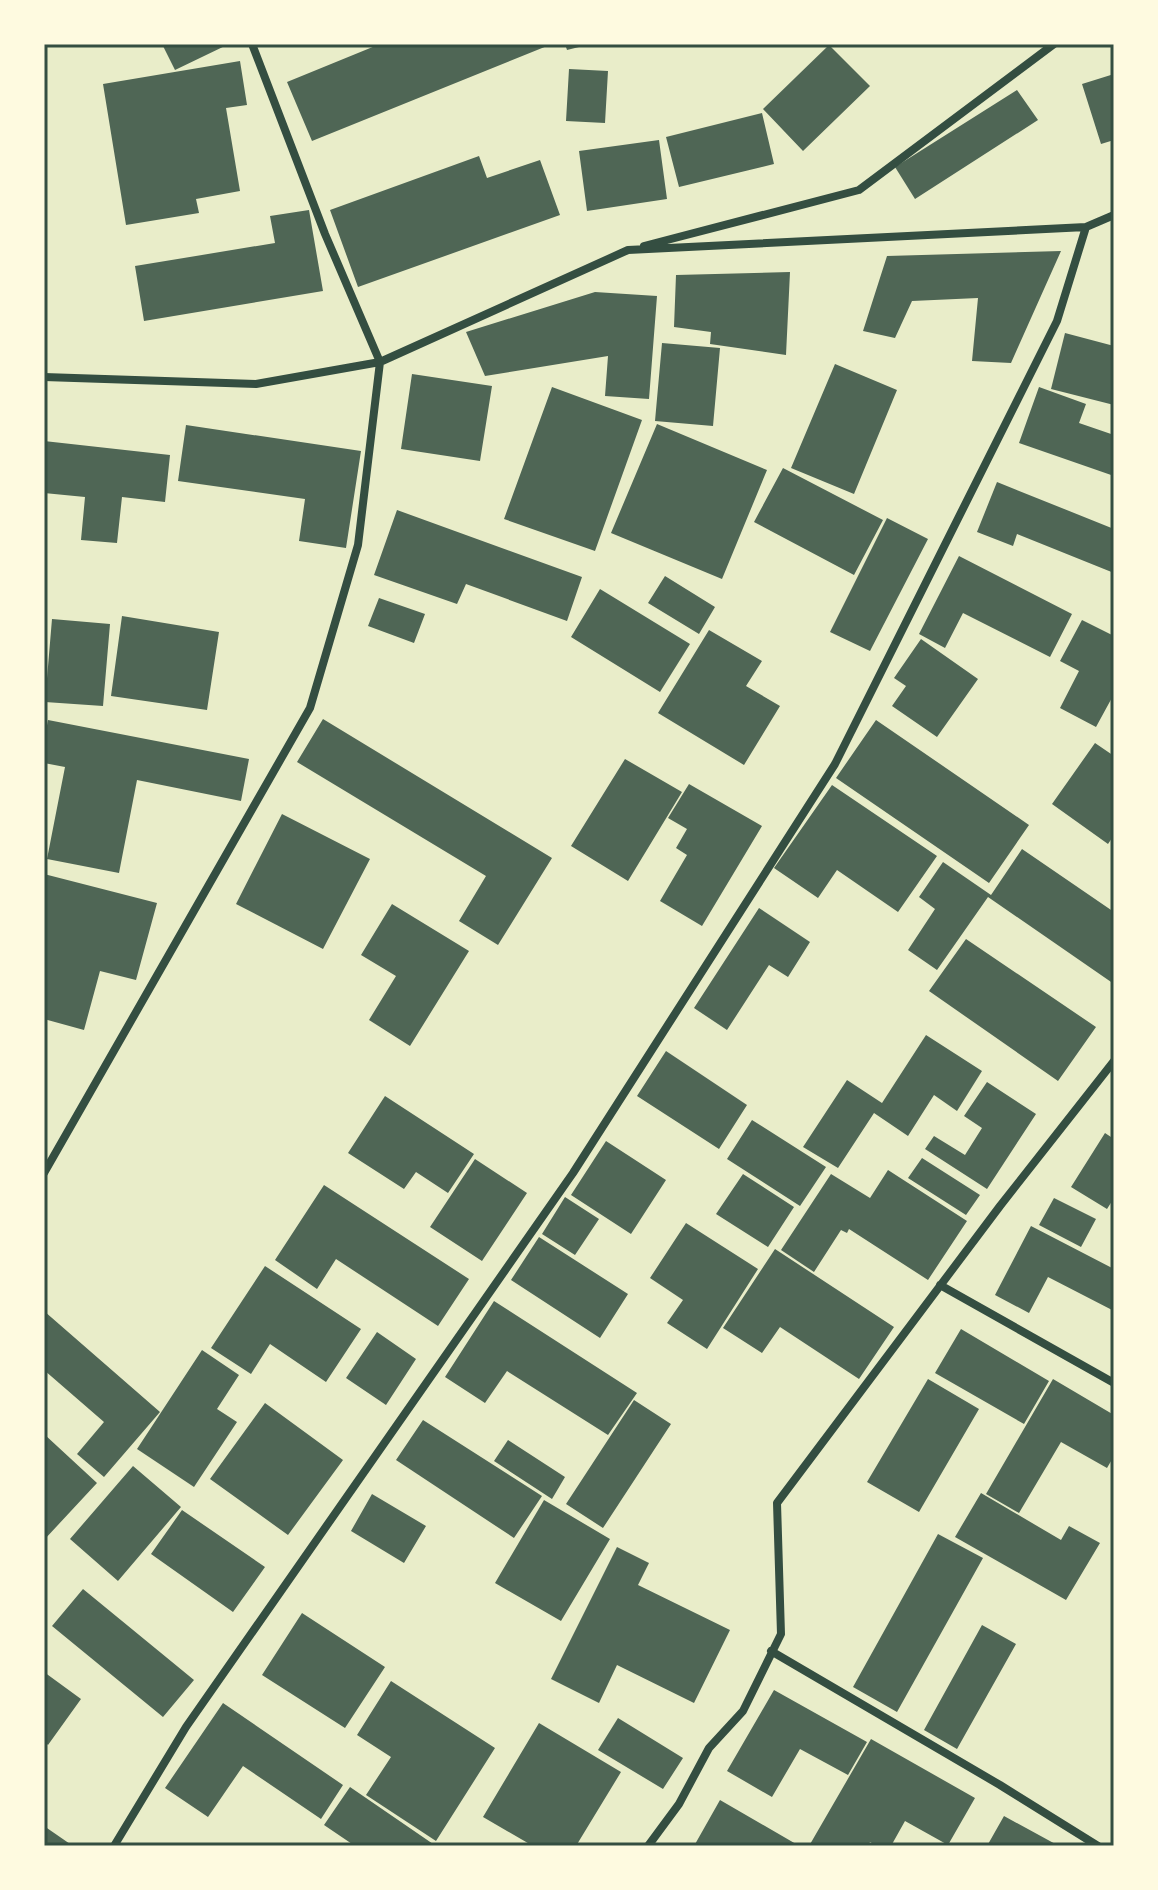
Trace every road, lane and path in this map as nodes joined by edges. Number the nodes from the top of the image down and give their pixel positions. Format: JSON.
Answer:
{"nodes":[{"id":1,"x":252,"y":44,"type":"edge"},
{"id":2,"x":1054,"y":44,"type":"edge"},
{"id":3,"x":1114,"y":215,"type":"edge"},
{"id":4,"x":1086,"y":227,"type":"junction"},
{"id":5,"x":628,"y":250,"type":"junction"},
{"id":6,"x":380,"y":362,"type":"junction"},
{"id":7,"x":44,"y":377,"type":"edge"},
{"id":8,"x":1114,"y":1061,"type":"edge"},
{"id":9,"x":44,"y":1173,"type":"edge"},
{"id":10,"x":940,"y":1285,"type":"junction"},
{"id":11,"x":1114,"y":1383,"type":"edge"},
{"id":12,"x":771,"y":1651,"type":"junction"},
{"id":13,"x":114,"y":1846,"type":"edge"},
{"id":14,"x":648,"y":1846,"type":"edge"},
{"id":15,"x":1098,"y":1846,"type":"edge"}],
"edges":[{"from":1,"to":6,"type":"street"},
{"from":2,"to":5,"type":"street"},
{"from":3,"to":4,"type":"street"},
{"from":4,"to":5,"type":"street"},
{"from":4,"to":13,"type":"street"},
{"from":5,"to":6,"type":"street"},
{"from":6,"to":7,"type":"street"},
{"from":6,"to":9,"type":"street"},
{"from":8,"to":10,"type":"street"},
{"from":10,"to":11,"type":"street"},
{"from":10,"to":12,"type":"street"},
{"from":12,"to":14,"type":"street"},
{"from":12,"to":15,"type":"street"}]}
